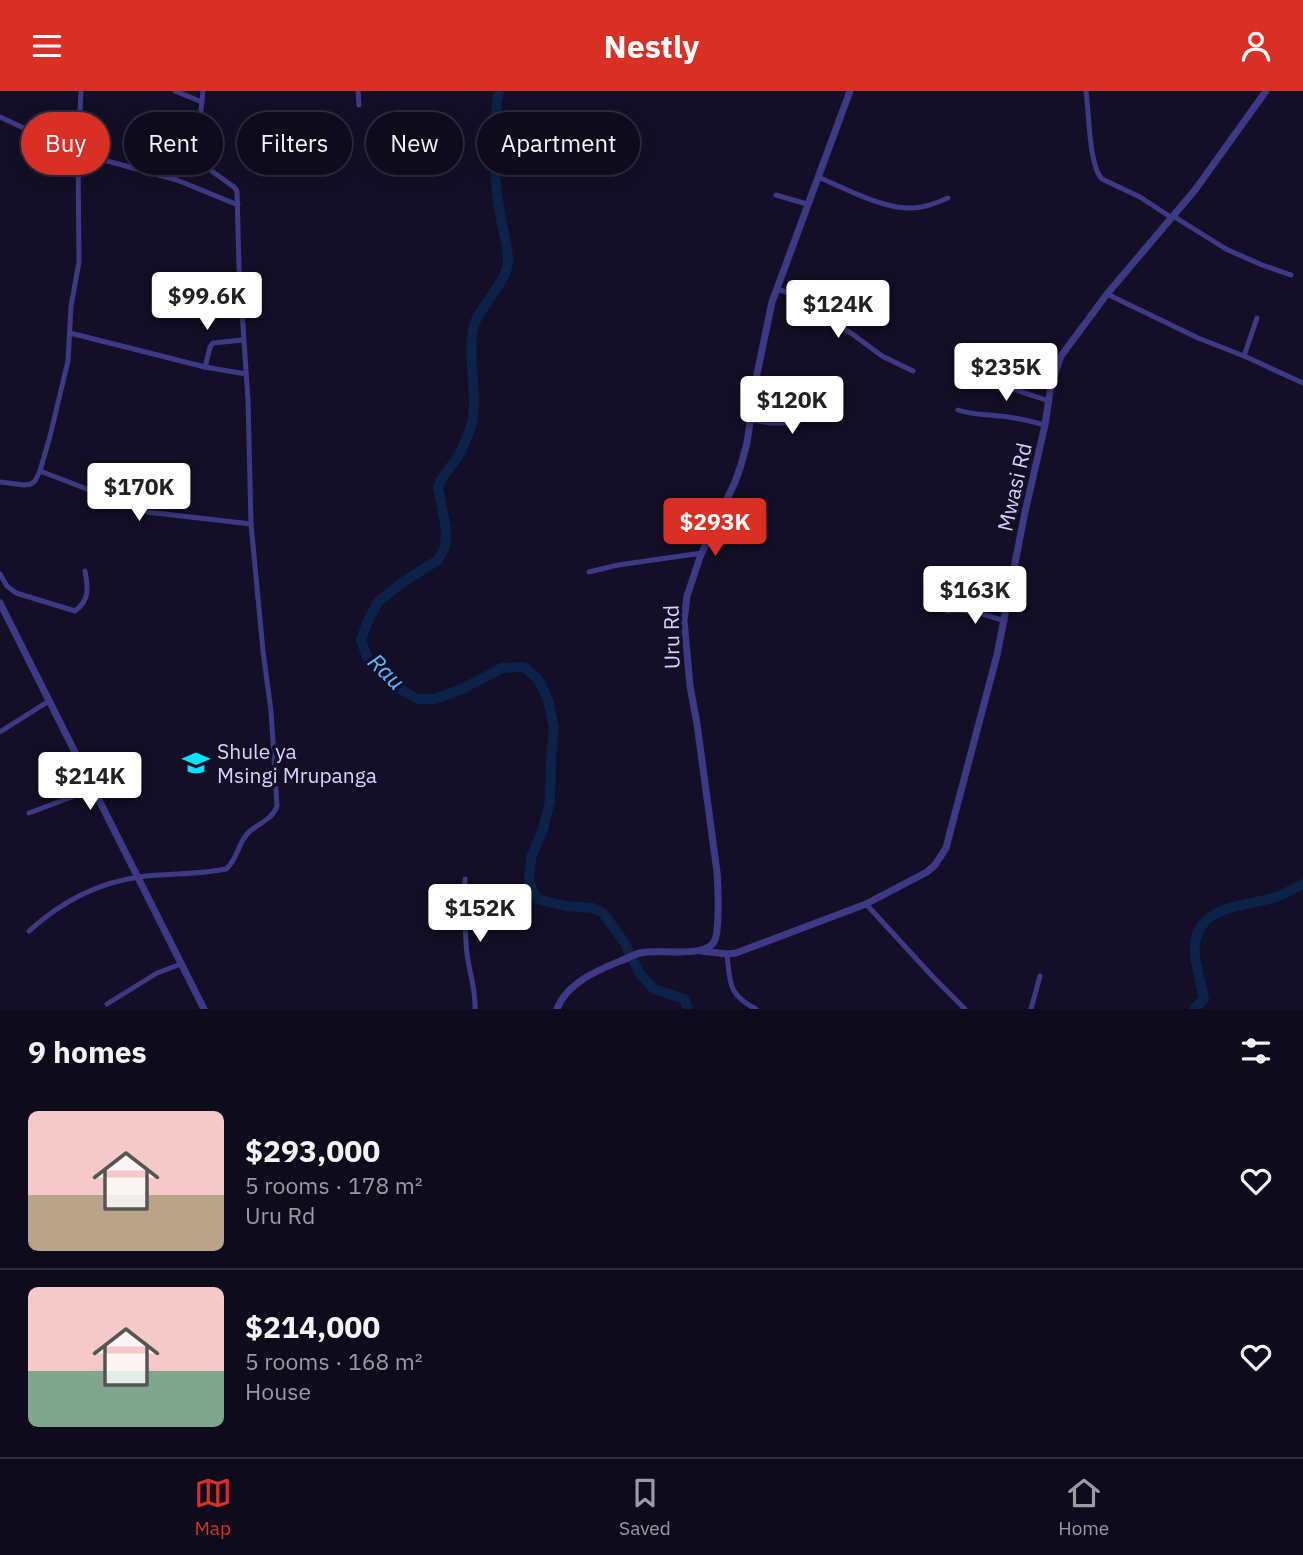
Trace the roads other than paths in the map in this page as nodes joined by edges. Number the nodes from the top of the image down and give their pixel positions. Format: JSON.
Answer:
{"nodes":[{"id":1,"x":81,"y":91,"type":"edge"},
{"id":2,"x":175,"y":91,"type":"edge"},
{"id":3,"x":204,"y":91,"type":"edge"},
{"id":4,"x":358,"y":91,"type":"edge"},
{"id":5,"x":850,"y":91,"type":"edge"},
{"id":6,"x":1086,"y":91,"type":"edge"},
{"id":7,"x":1266,"y":91,"type":"edge"},
{"id":8,"x":202,"y":101,"type":"junction"},
{"id":9,"x":359,"y":105,"type":"dead end"},
{"id":10,"x":80,"y":112,"type":"edge"},
{"id":11,"x":0,"y":117,"type":"edge"},
{"id":12,"x":21,"y":127,"type":"edge"},
{"id":13,"x":110,"y":162,"type":"edge"},
{"id":14,"x":78,"y":175,"type":"edge"},
{"id":15,"x":818,"y":177,"type":"junction"},
{"id":16,"x":776,"y":195,"type":"dead end"},
{"id":17,"x":948,"y":198,"type":"dead end"},
{"id":18,"x":807,"y":204,"type":"junction"},
{"id":19,"x":238,"y":205,"type":"junction"},
{"id":20,"x":1172,"y":217,"type":"junction"},
{"id":21,"x":1291,"y":275,"type":"dead end"},
{"id":22,"x":776,"y":289,"type":"junction"},
{"id":23,"x":1107,"y":294,"type":"junction"},
{"id":24,"x":1257,"y":318,"type":"dead end"},
{"id":25,"x":70,"y":333,"type":"junction"},
{"id":26,"x":243,"y":340,"type":"junction"},
{"id":27,"x":1244,"y":355,"type":"junction"},
{"id":28,"x":205,"y":367,"type":"junction"},
{"id":29,"x":913,"y":371,"type":"dead end"},
{"id":30,"x":246,"y":374,"type":"junction"},
{"id":31,"x":981,"y":378,"type":"dead end"},
{"id":32,"x":1303,"y":383,"type":"edge"},
{"id":33,"x":1049,"y":401,"type":"junction"},
{"id":34,"x":958,"y":410,"type":"dead end"},
{"id":35,"x":835,"y":417,"type":"dead end"},
{"id":36,"x":751,"y":421,"type":"junction"},
{"id":37,"x":1045,"y":425,"type":"junction"},
{"id":38,"x":40,"y":471,"type":"junction"},
{"id":39,"x":0,"y":482,"type":"edge"},
{"id":40,"x":251,"y":524,"type":"junction"},
{"id":41,"x":702,"y":553,"type":"junction"},
{"id":42,"x":85,"y":571,"type":"dead end"},
{"id":43,"x":589,"y":572,"type":"dead end"},
{"id":44,"x":0,"y":574,"type":"edge"},
{"id":45,"x":0,"y":603,"type":"edge"},
{"id":46,"x":947,"y":611,"type":"dead end"},
{"id":47,"x":1005,"y":621,"type":"junction"},
{"id":48,"x":49,"y":701,"type":"junction"},
{"id":49,"x":0,"y":732,"type":"edge"},
{"id":50,"x":93,"y":789,"type":"junction"},
{"id":51,"x":29,"y":813,"type":"dead end"},
{"id":52,"x":138,"y":877,"type":"junction"},
{"id":53,"x":465,"y":879,"type":"dead end"},
{"id":54,"x":866,"y":904,"type":"junction"},
{"id":55,"x":29,"y":931,"type":"dead end"},
{"id":56,"x":701,"y":951,"type":"junction"},
{"id":57,"x":727,"y":954,"type":"junction"},
{"id":58,"x":181,"y":964,"type":"junction"},
{"id":59,"x":1041,"y":976,"type":"dead end"},
{"id":60,"x":955,"y":1000,"type":"junction"},
{"id":61,"x":107,"y":1004,"type":"dead end"},
{"id":62,"x":204,"y":1009,"type":"edge"},
{"id":63,"x":475,"y":1009,"type":"edge"},
{"id":64,"x":557,"y":1009,"type":"edge"},
{"id":65,"x":756,"y":1009,"type":"edge"},
{"id":66,"x":956,"y":1009,"type":"edge"},
{"id":67,"x":965,"y":1009,"type":"edge"},
{"id":68,"x":1031,"y":1009,"type":"edge"}],
"edges":[{"from":1,"to":10,"type":"street"},
{"from":2,"to":8,"type":"street"},
{"from":3,"to":8,"type":"street"},
{"from":4,"to":9,"type":"street"},
{"from":5,"to":15,"type":"street","name":"Uru Rd"},
{"from":6,"to":20,"type":"street"},
{"from":7,"to":20,"type":"street","name":"Mwasi Rd"},
{"from":8,"to":19,"type":"street"},
{"from":11,"to":12,"type":"street"},
{"from":13,"to":19,"type":"street"},
{"from":14,"to":25,"type":"street"},
{"from":15,"to":17,"type":"street"},
{"from":15,"to":18,"type":"street","name":"Uru Rd"},
{"from":16,"to":18,"type":"street"},
{"from":18,"to":22,"type":"street","name":"Uru Rd"},
{"from":19,"to":26,"type":"street"},
{"from":20,"to":21,"type":"street"},
{"from":20,"to":23,"type":"street","name":"Mwasi Rd"},
{"from":22,"to":29,"type":"street"},
{"from":22,"to":36,"type":"street","name":"Uru Rd"},
{"from":23,"to":27,"type":"street"},
{"from":23,"to":33,"type":"street","name":"Mwasi Rd"},
{"from":24,"to":27,"type":"street"},
{"from":25,"to":28,"type":"street"},
{"from":25,"to":38,"type":"street"},
{"from":26,"to":28,"type":"street"},
{"from":26,"to":30,"type":"street"},
{"from":27,"to":32,"type":"street"},
{"from":28,"to":30,"type":"street"},
{"from":30,"to":40,"type":"street"},
{"from":31,"to":33,"type":"street"},
{"from":33,"to":37,"type":"street","name":"Mwasi Rd"},
{"from":34,"to":37,"type":"street"},
{"from":35,"to":36,"type":"street"},
{"from":36,"to":41,"type":"street","name":"Uru Rd"},
{"from":37,"to":47,"type":"street","name":"Mwasi Rd"},
{"from":38,"to":39,"type":"street"},
{"from":38,"to":40,"type":"street"},
{"from":40,"to":52,"type":"street"},
{"from":41,"to":43,"type":"street"},
{"from":41,"to":56,"type":"street","name":"Uru Rd"},
{"from":42,"to":44,"type":"street"},
{"from":45,"to":48,"type":"street"},
{"from":46,"to":47,"type":"street"},
{"from":47,"to":54,"type":"street","name":"Mwasi Rd"},
{"from":48,"to":49,"type":"street"},
{"from":48,"to":50,"type":"street"},
{"from":50,"to":51,"type":"street"},
{"from":50,"to":52,"type":"street"},
{"from":52,"to":55,"type":"street"},
{"from":52,"to":58,"type":"street"},
{"from":53,"to":63,"type":"street"},
{"from":54,"to":57,"type":"street","name":"Mwasi Rd"},
{"from":54,"to":60,"type":"street"},
{"from":56,"to":57,"type":"street","name":"Mwasi Rd"},
{"from":56,"to":64,"type":"street"},
{"from":57,"to":65,"type":"street"},
{"from":58,"to":61,"type":"street"},
{"from":58,"to":62,"type":"street"},
{"from":59,"to":68,"type":"street"},
{"from":60,"to":66,"type":"street"},
{"from":60,"to":67,"type":"street"}]}
